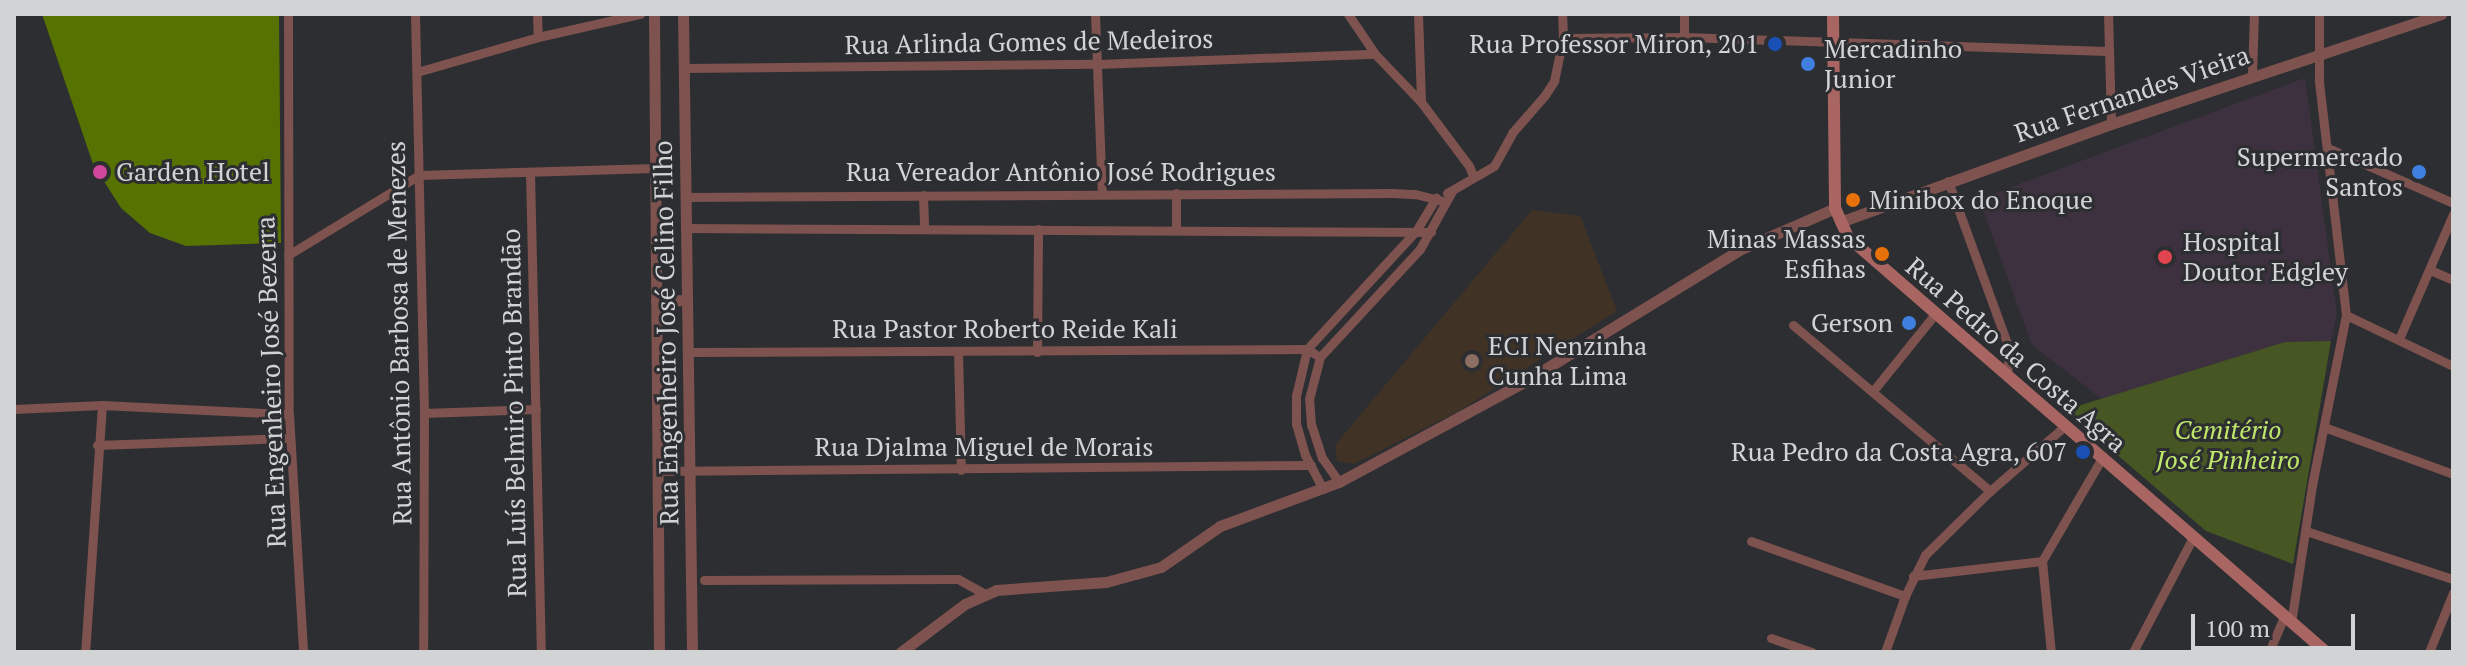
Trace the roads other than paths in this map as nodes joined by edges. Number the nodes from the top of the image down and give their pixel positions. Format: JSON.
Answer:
{"nodes":[{"id":1,"x":288,"y":14,"type":"edge"},
{"id":2,"x":415,"y":14,"type":"edge"},
{"id":3,"x":537,"y":14,"type":"edge"},
{"id":4,"x":640,"y":14,"type":"edge"},
{"id":5,"x":654,"y":14,"type":"edge"},
{"id":6,"x":683,"y":14,"type":"edge"},
{"id":7,"x":1095,"y":14,"type":"edge"},
{"id":8,"x":1348,"y":14,"type":"edge"},
{"id":9,"x":1418,"y":14,"type":"edge"},
{"id":10,"x":1562,"y":14,"type":"edge"},
{"id":11,"x":1684,"y":14,"type":"edge"},
{"id":12,"x":1833,"y":14,"type":"edge"},
{"id":13,"x":2108,"y":14,"type":"edge"},
{"id":14,"x":2254,"y":14,"type":"edge"},
{"id":15,"x":2319,"y":14,"type":"edge"},
{"id":16,"x":2441,"y":14,"type":"edge"},
{"id":17,"x":538,"y":37,"type":"junction"},
{"id":18,"x":1684,"y":37,"type":"junction"},
{"id":19,"x":1563,"y":38,"type":"junction"},
{"id":20,"x":1834,"y":44,"type":"junction"},
{"id":21,"x":2107,"y":51,"type":"junction"},
{"id":22,"x":1375,"y":54,"type":"junction"},
{"id":23,"x":2318,"y":55,"type":"junction"},
{"id":24,"x":1097,"y":64,"type":"junction"},
{"id":25,"x":683,"y":68,"type":"junction"},
{"id":26,"x":417,"y":72,"type":"junction"},
{"id":27,"x":2252,"y":76,"type":"junction"},
{"id":28,"x":1421,"y":102,"type":"junction"},
{"id":29,"x":2111,"y":124,"type":"junction"},
{"id":30,"x":2328,"y":148,"type":"junction"},
{"id":31,"x":655,"y":168,"type":"junction"},
{"id":32,"x":530,"y":173,"type":"junction"},
{"id":33,"x":419,"y":175,"type":"junction"},
{"id":34,"x":1473,"y":176,"type":"junction"},
{"id":35,"x":1948,"y":181,"type":"junction"},
{"id":36,"x":1102,"y":193,"type":"junction"},
{"id":37,"x":1176,"y":193,"type":"junction"},
{"id":38,"x":923,"y":195,"type":"junction"},
{"id":39,"x":685,"y":197,"type":"junction"},
{"id":40,"x":1441,"y":200,"type":"junction"},
{"id":41,"x":2453,"y":203,"type":"edge"},
{"id":42,"x":1835,"y":208,"type":"junction"},
{"id":43,"x":2453,"y":214,"type":"edge"},
{"id":44,"x":1840,"y":222,"type":"junction"},
{"id":45,"x":686,"y":228,"type":"junction"},
{"id":46,"x":924,"y":228,"type":"junction"},
{"id":47,"x":1038,"y":229,"type":"junction"},
{"id":48,"x":1176,"y":229,"type":"junction"},
{"id":49,"x":1416,"y":231,"type":"junction"},
{"id":50,"x":1431,"y":232,"type":"junction"},
{"id":51,"x":288,"y":255,"type":"junction"},
{"id":52,"x":2430,"y":270,"type":"junction"},
{"id":53,"x":2453,"y":280,"type":"edge"},
{"id":54,"x":686,"y":300,"type":"junction"},
{"id":55,"x":656,"y":301,"type":"junction"},
{"id":56,"x":1935,"y":314,"type":"junction"},
{"id":57,"x":2346,"y":315,"type":"junction"},
{"id":58,"x":1793,"y":325,"type":"dead end"},
{"id":59,"x":2399,"y":339,"type":"junction"},
{"id":60,"x":1307,"y":349,"type":"junction"},
{"id":61,"x":958,"y":351,"type":"junction"},
{"id":62,"x":688,"y":352,"type":"junction"},
{"id":63,"x":1037,"y":352,"type":"junction"},
{"id":64,"x":1320,"y":357,"type":"junction"},
{"id":65,"x":2453,"y":366,"type":"edge"},
{"id":66,"x":1300,"y":376,"type":"junction"},
{"id":67,"x":2007,"y":377,"type":"junction"},
{"id":68,"x":1314,"y":379,"type":"junction"},
{"id":69,"x":1873,"y":391,"type":"junction"},
{"id":70,"x":102,"y":405,"type":"junction"},
{"id":71,"x":14,"y":409,"type":"edge"},
{"id":72,"x":536,"y":409,"type":"junction"},
{"id":73,"x":424,"y":413,"type":"junction"},
{"id":74,"x":289,"y":414,"type":"junction"},
{"id":75,"x":2065,"y":426,"type":"junction"},
{"id":76,"x":2324,"y":427,"type":"junction"},
{"id":77,"x":290,"y":438,"type":"junction"},
{"id":78,"x":97,"y":445,"type":"junction"},
{"id":79,"x":2102,"y":458,"type":"junction"},
{"id":80,"x":1311,"y":465,"type":"junction"},
{"id":81,"x":961,"y":470,"type":"junction"},
{"id":82,"x":659,"y":471,"type":"junction"},
{"id":83,"x":691,"y":471,"type":"junction"},
{"id":84,"x":2453,"y":474,"type":"edge"},
{"id":85,"x":1339,"y":482,"type":"junction"},
{"id":86,"x":1323,"y":489,"type":"junction"},
{"id":87,"x":1990,"y":491,"type":"junction"},
{"id":88,"x":2306,"y":531,"type":"junction"},
{"id":89,"x":2193,"y":537,"type":"junction"},
{"id":90,"x":1751,"y":541,"type":"dead end"},
{"id":91,"x":2042,"y":561,"type":"junction"},
{"id":92,"x":1913,"y":576,"type":"junction"},
{"id":93,"x":2453,"y":579,"type":"edge"},
{"id":94,"x":704,"y":580,"type":"dead end"},
{"id":95,"x":2453,"y":593,"type":"edge"},
{"id":96,"x":985,"y":594,"type":"junction"},
{"id":97,"x":1905,"y":596,"type":"junction"},
{"id":98,"x":2287,"y":620,"type":"junction"},
{"id":99,"x":1771,"y":638,"type":"dead end"},
{"id":100,"x":85,"y":652,"type":"edge"},
{"id":101,"x":303,"y":652,"type":"edge"},
{"id":102,"x":423,"y":652,"type":"edge"},
{"id":103,"x":541,"y":652,"type":"edge"},
{"id":104,"x":659,"y":652,"type":"edge"},
{"id":105,"x":692,"y":652,"type":"edge"},
{"id":106,"x":901,"y":652,"type":"edge"},
{"id":107,"x":1812,"y":652,"type":"edge"},
{"id":108,"x":1885,"y":652,"type":"edge"},
{"id":109,"x":2051,"y":652,"type":"edge"},
{"id":110,"x":2133,"y":652,"type":"edge"},
{"id":111,"x":2269,"y":652,"type":"edge"},
{"id":112,"x":2326,"y":652,"type":"edge"},
{"id":113,"x":2429,"y":652,"type":"edge"}],
"edges":[{"from":1,"to":51,"type":"street","name":"Rua Engenheiro José Bezerra"},
{"from":2,"to":26,"type":"street","name":"Rua Antônio Barbosa de Menezes"},
{"from":3,"to":17,"type":"street"},
{"from":4,"to":17,"type":"street"},
{"from":5,"to":31,"type":"street","name":"Rua Engenheiro José Celino Filho"},
{"from":6,"to":25,"type":"street","name":"Rua Engenheiro José Celino Filho"},
{"from":7,"to":24,"type":"street"},
{"from":8,"to":22,"type":"street"},
{"from":9,"to":28,"type":"street"},
{"from":10,"to":19,"type":"street"},
{"from":11,"to":18,"type":"street"},
{"from":12,"to":20,"type":"main road","name":"Rua Pedro da Costa Agra"},
{"from":13,"to":21,"type":"street"},
{"from":14,"to":27,"type":"street"},
{"from":15,"to":23,"type":"street"},
{"from":16,"to":23,"type":"street","name":"Rua Fernandes Vieira"},
{"from":17,"to":26,"type":"street"},
{"from":18,"to":19,"type":"street"},
{"from":18,"to":20,"type":"street"},
{"from":19,"to":34,"type":"street"},
{"from":20,"to":21,"type":"street"},
{"from":20,"to":42,"type":"main road","name":"Rua Pedro da Costa Agra"},
{"from":21,"to":29,"type":"street"},
{"from":22,"to":24,"type":"street","name":"Rua Arlinda Gomes de Medeiros"},
{"from":22,"to":28,"type":"street"},
{"from":23,"to":27,"type":"street","name":"Rua Fernandes Vieira"},
{"from":23,"to":30,"type":"street"},
{"from":24,"to":25,"type":"street","name":"Rua Arlinda Gomes de Medeiros"},
{"from":24,"to":36,"type":"street"},
{"from":25,"to":39,"type":"street","name":"Rua Engenheiro José Celino Filho"},
{"from":26,"to":33,"type":"street","name":"Rua Antônio Barbosa de Menezes"},
{"from":27,"to":29,"type":"street","name":"Rua Fernandes Vieira"},
{"from":28,"to":34,"type":"street"},
{"from":29,"to":35,"type":"street","name":"Rua Fernandes Vieira"},
{"from":30,"to":41,"type":"street"},
{"from":30,"to":57,"type":"street"},
{"from":31,"to":32,"type":"street"},
{"from":31,"to":55,"type":"street","name":"Rua Engenheiro José Celino Filho"},
{"from":32,"to":33,"type":"street"},
{"from":32,"to":72,"type":"street","name":"Rua Luís Belmiro Pinto Brandão"},
{"from":33,"to":51,"type":"street"},
{"from":33,"to":73,"type":"street","name":"Rua Antônio Barbosa de Menezes"},
{"from":34,"to":40,"type":"street"},
{"from":35,"to":44,"type":"street","name":"Rua Fernandes Vieira"},
{"from":35,"to":67,"type":"street"},
{"from":36,"to":37,"type":"street","name":"Rua Vereador Antônio José Rodrigues"},
{"from":36,"to":38,"type":"street","name":"Rua Vereador Antônio José Rodrigues"},
{"from":37,"to":40,"type":"street","name":"Rua Vereador Antônio José Rodrigues"},
{"from":37,"to":48,"type":"street"},
{"from":38,"to":39,"type":"street","name":"Rua Vereador Antônio José Rodrigues"},
{"from":38,"to":46,"type":"street"},
{"from":39,"to":45,"type":"street","name":"Rua Engenheiro José Celino Filho"},
{"from":40,"to":49,"type":"street"},
{"from":40,"to":50,"type":"street"},
{"from":42,"to":44,"type":"main road","name":"Rua Pedro da Costa Agra"},
{"from":42,"to":85,"type":"street"},
{"from":43,"to":52,"type":"street"},
{"from":44,"to":56,"type":"main road","name":"Rua Pedro da Costa Agra"},
{"from":45,"to":46,"type":"street"},
{"from":45,"to":54,"type":"street","name":"Rua Engenheiro José Celino Filho"},
{"from":46,"to":47,"type":"street"},
{"from":47,"to":48,"type":"street"},
{"from":47,"to":63,"type":"street"},
{"from":48,"to":49,"type":"street"},
{"from":49,"to":50,"type":"street"},
{"from":49,"to":60,"type":"street"},
{"from":50,"to":64,"type":"street"},
{"from":51,"to":74,"type":"street","name":"Rua Engenheiro José Bezerra"},
{"from":52,"to":53,"type":"street"},
{"from":52,"to":59,"type":"street"},
{"from":54,"to":55,"type":"street"},
{"from":54,"to":62,"type":"street","name":"Rua Engenheiro José Celino Filho"},
{"from":55,"to":82,"type":"street","name":"Rua Engenheiro José Celino Filho"},
{"from":56,"to":67,"type":"main road","name":"Rua Pedro da Costa Agra"},
{"from":56,"to":69,"type":"street"},
{"from":57,"to":59,"type":"street"},
{"from":57,"to":76,"type":"street"},
{"from":58,"to":69,"type":"street"},
{"from":59,"to":65,"type":"street"},
{"from":60,"to":63,"type":"street","name":"Rua Pastor Roberto Reide Kali"},
{"from":60,"to":64,"type":"street"},
{"from":60,"to":66,"type":"street"},
{"from":61,"to":62,"type":"street","name":"Rua Pastor Roberto Reide Kali"},
{"from":61,"to":63,"type":"street","name":"Rua Pastor Roberto Reide Kali"},
{"from":61,"to":81,"type":"street"},
{"from":62,"to":83,"type":"street","name":"Rua Engenheiro José Celino Filho"},
{"from":64,"to":68,"type":"street"},
{"from":66,"to":68,"type":"street"},
{"from":66,"to":80,"type":"street"},
{"from":67,"to":75,"type":"main road","name":"Rua Pedro da Costa Agra"},
{"from":68,"to":85,"type":"street"},
{"from":69,"to":87,"type":"street"},
{"from":70,"to":71,"type":"street"},
{"from":70,"to":74,"type":"street"},
{"from":70,"to":78,"type":"street"},
{"from":72,"to":73,"type":"street"},
{"from":72,"to":103,"type":"street","name":"Rua Luís Belmiro Pinto Brandão"},
{"from":73,"to":102,"type":"street","name":"Rua Antônio Barbosa de Menezes"},
{"from":74,"to":77,"type":"street","name":"Rua Engenheiro José Bezerra"},
{"from":75,"to":79,"type":"main road","name":"Rua Pedro da Costa Agra"},
{"from":75,"to":87,"type":"street"},
{"from":76,"to":84,"type":"street"},
{"from":76,"to":88,"type":"street"},
{"from":77,"to":78,"type":"street"},
{"from":77,"to":101,"type":"street","name":"Rua Engenheiro José Bezerra"},
{"from":78,"to":100,"type":"street"},
{"from":79,"to":89,"type":"main road","name":"Rua Pedro da Costa Agra"},
{"from":79,"to":91,"type":"street"},
{"from":80,"to":81,"type":"street","name":"Rua Djalma Miguel de Morais"},
{"from":80,"to":86,"type":"street"},
{"from":81,"to":83,"type":"street","name":"Rua Djalma Miguel de Morais"},
{"from":82,"to":83,"type":"street","name":"Rua Djalma Miguel de Morais"},
{"from":82,"to":104,"type":"street","name":"Rua Engenheiro José Celino Filho"},
{"from":83,"to":105,"type":"street","name":"Rua Engenheiro José Celino Filho"},
{"from":85,"to":86,"type":"street"},
{"from":86,"to":96,"type":"street"},
{"from":87,"to":92,"type":"street"},
{"from":88,"to":93,"type":"street"},
{"from":88,"to":98,"type":"street"},
{"from":89,"to":98,"type":"main road","name":"Rua Pedro da Costa Agra"},
{"from":89,"to":110,"type":"street"},
{"from":90,"to":97,"type":"street"},
{"from":91,"to":92,"type":"street"},
{"from":91,"to":109,"type":"street"},
{"from":92,"to":97,"type":"street"},
{"from":94,"to":96,"type":"street"},
{"from":95,"to":113,"type":"street"},
{"from":96,"to":106,"type":"street"},
{"from":97,"to":108,"type":"street"},
{"from":98,"to":111,"type":"street"},
{"from":98,"to":112,"type":"main road","name":"Rua Pedro da Costa Agra"},
{"from":99,"to":107,"type":"street"}]}
